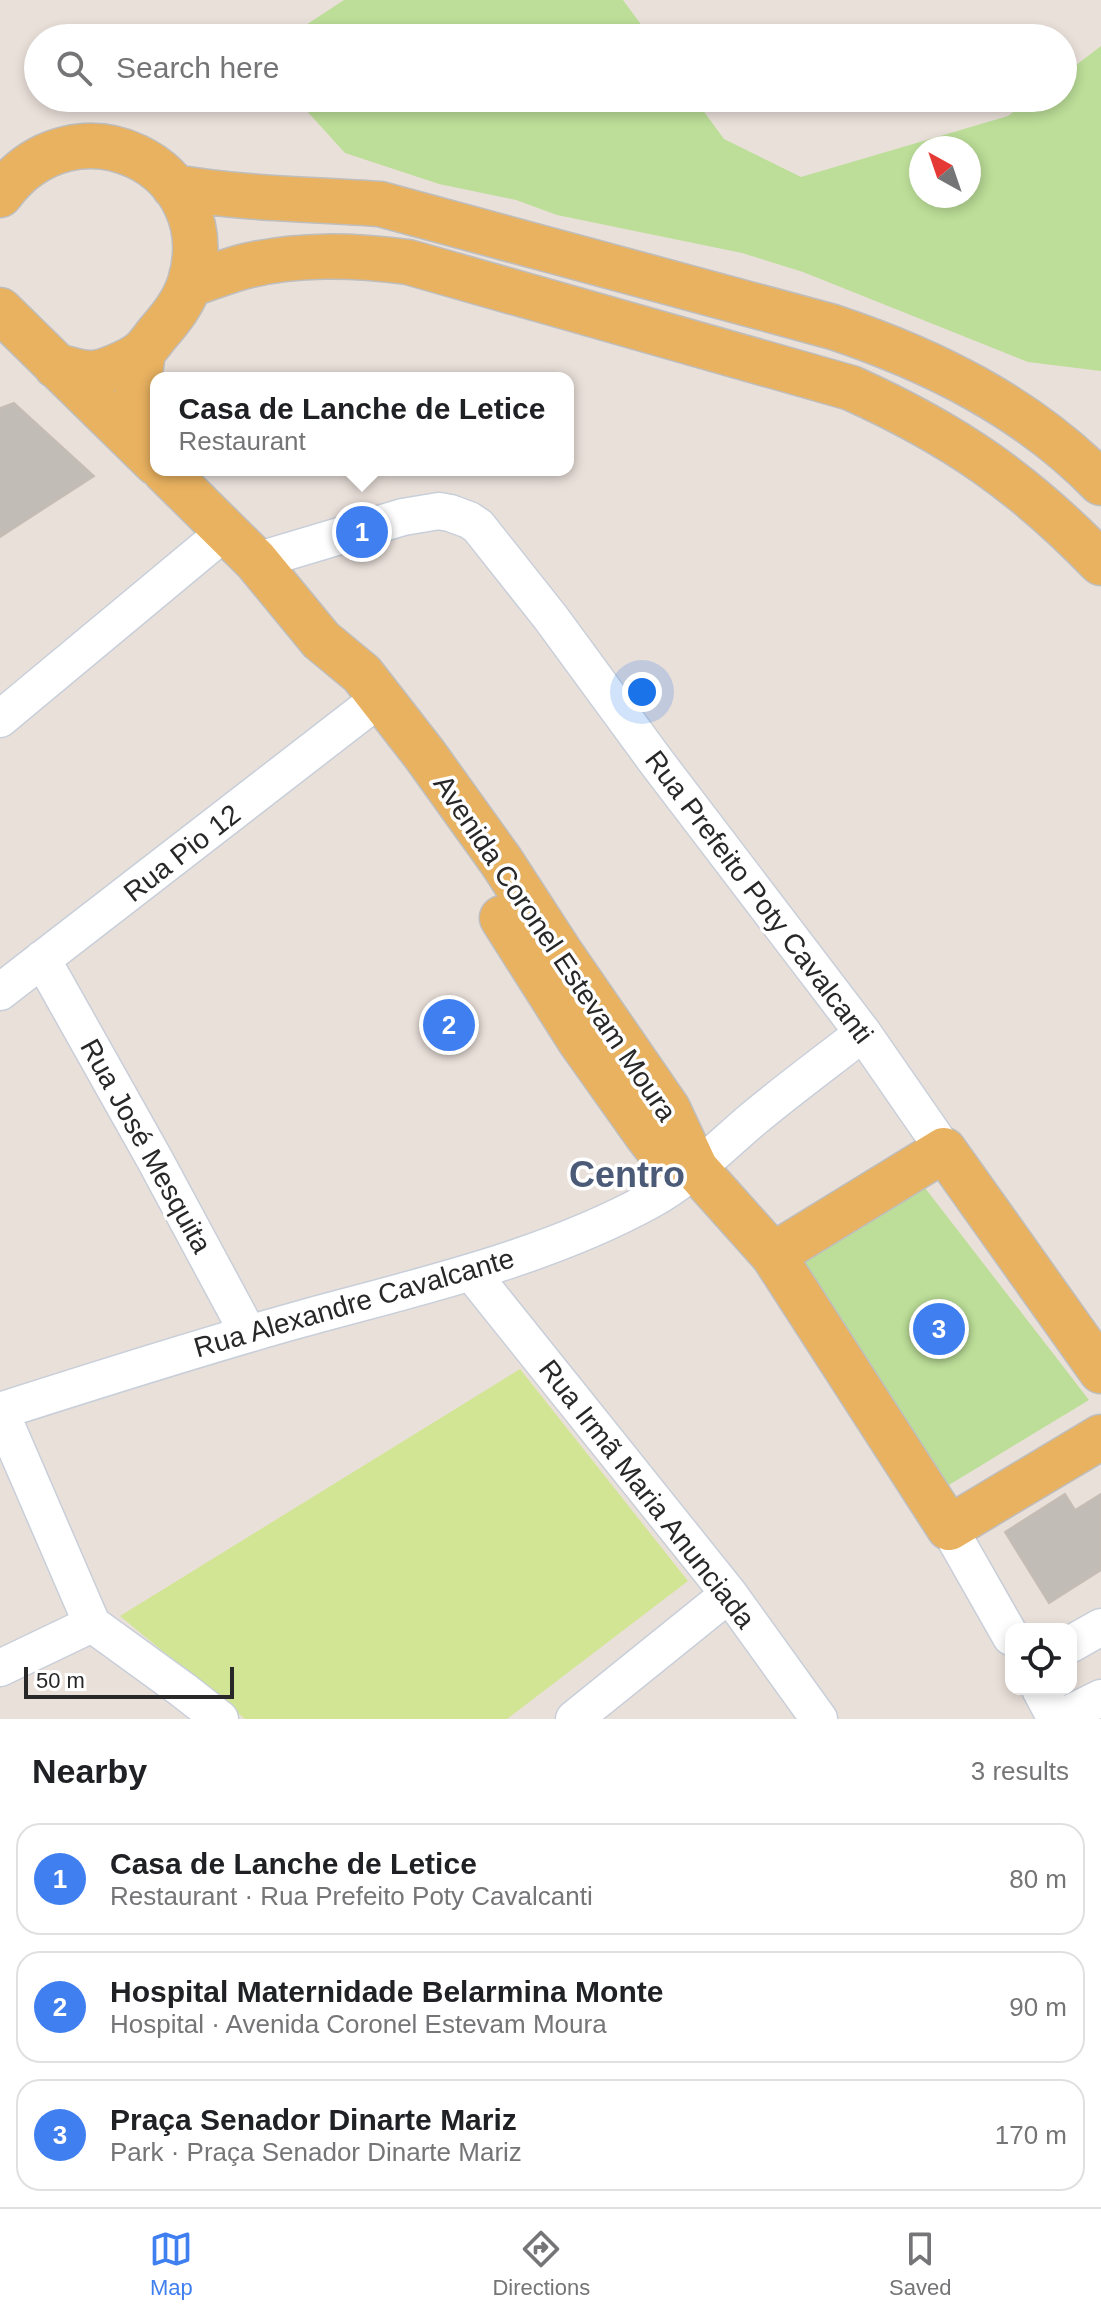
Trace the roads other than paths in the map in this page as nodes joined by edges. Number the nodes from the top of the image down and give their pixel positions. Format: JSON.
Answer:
{"nodes":[{"id":1,"x":9,"y":176,"type":"edge"},
{"id":2,"x":174,"y":187,"type":"junction"},
{"id":3,"x":189,"y":285,"type":"junction"},
{"id":4,"x":0,"y":310,"type":"edge"},
{"id":5,"x":143,"y":352,"type":"junction"},
{"id":6,"x":56,"y":366,"type":"junction"},
{"id":7,"x":143,"y":450,"type":"edge"},
{"id":8,"x":170,"y":476,"type":"edge"},
{"id":9,"x":1101,"y":483,"type":"edge"},
{"id":10,"x":241,"y":546,"type":"junction"},
{"id":11,"x":1101,"y":563,"type":"edge"},
{"id":12,"x":321,"y":640,"type":"junction"},
{"id":13,"x":362,"y":712,"type":"junction"},
{"id":14,"x":0,"y":719,"type":"edge"},
{"id":15,"x":42,"y":959,"type":"junction"},
{"id":16,"x":547,"y":959,"type":"junction"},
{"id":17,"x":0,"y":992,"type":"edge"},
{"id":18,"x":863,"y":1033,"type":"junction"},
{"id":19,"x":944,"y":1150,"type":"junction"},
{"id":20,"x":696,"y":1169,"type":"junction"},
{"id":21,"x":773,"y":1255,"type":"junction"},
{"id":22,"x":471,"y":1272,"type":"junction"},
{"id":23,"x":248,"y":1333,"type":"junction"},
{"id":24,"x":1101,"y":1371,"type":"edge"},
{"id":25,"x":0,"y":1411,"type":"edge"},
{"id":26,"x":1101,"y":1437,"type":"edge"},
{"id":27,"x":949,"y":1528,"type":"junction"},
{"id":28,"x":729,"y":1594,"type":"junction"},
{"id":29,"x":92,"y":1624,"type":"junction"},
{"id":30,"x":1005,"y":1626,"type":"edge"},
{"id":31,"x":1101,"y":1627,"type":"edge"},
{"id":32,"x":1077,"y":1641,"type":"edge"},
{"id":33,"x":0,"y":1668,"type":"edge"},
{"id":34,"x":1043,"y":1695,"type":"edge"},
{"id":35,"x":1101,"y":1698,"type":"edge"},
{"id":36,"x":220,"y":1719,"type":"edge"},
{"id":37,"x":574,"y":1719,"type":"edge"},
{"id":38,"x":819,"y":1719,"type":"edge"},
{"id":39,"x":1057,"y":1719,"type":"edge"}],
"edges":[{"from":1,"to":2,"type":"main road"},
{"from":2,"to":3,"type":"main road"},
{"from":2,"to":9,"type":"main road"},
{"from":3,"to":5,"type":"main road"},
{"from":3,"to":11,"type":"main road"},
{"from":4,"to":6,"type":"main road"},
{"from":5,"to":6,"type":"main road"},
{"from":5,"to":7,"type":"main road"},
{"from":6,"to":7,"type":"main road"},
{"from":8,"to":10,"type":"main road","name":"Avenida Coronel Estevam Moura"},
{"from":10,"to":12,"type":"main road","name":"Avenida Coronel Estevam Moura"},
{"from":10,"to":14,"type":"street"},
{"from":10,"to":18,"type":"street","name":"Rua Prefeito Poty Cavalcanti"},
{"from":12,"to":13,"type":"main road","name":"Avenida Coronel Estevam Moura"},
{"from":12,"to":16,"type":"main road","name":"Avenida Coronel Estevam Moura"},
{"from":13,"to":15,"type":"street","name":"Rua Pio 12"},
{"from":13,"to":16,"type":"main road","name":"Avenida Coronel Estevam Moura"},
{"from":15,"to":17,"type":"street","name":"Rua Pio 12"},
{"from":15,"to":23,"type":"street","name":"Rua José Mesquita"},
{"from":16,"to":20,"type":"main road","name":"Avenida Coronel Estevam Moura"},
{"from":18,"to":19,"type":"street","name":"Rua Prefeito Poty Cavalcanti"},
{"from":18,"to":20,"type":"street","name":"Rua Alexandre Cavalcante"},
{"from":19,"to":21,"type":"main road"},
{"from":19,"to":24,"type":"main road"},
{"from":20,"to":21,"type":"main road","name":"Avenida Coronel Estevam Moura"},
{"from":20,"to":22,"type":"street","name":"Rua Alexandre Cavalcante"},
{"from":21,"to":27,"type":"main road","name":"Avenida Coronel Estevam Moura"},
{"from":22,"to":23,"type":"street","name":"Rua Alexandre Cavalcante"},
{"from":22,"to":28,"type":"street","name":"Rua Irmã Maria Anunciada"},
{"from":23,"to":25,"type":"street","name":"Rua Alexandre Cavalcante"},
{"from":25,"to":29,"type":"street"},
{"from":26,"to":27,"type":"main road"},
{"from":27,"to":30,"type":"street"},
{"from":28,"to":37,"type":"street"},
{"from":28,"to":38,"type":"street","name":"Rua Irmã Maria Anunciada"},
{"from":29,"to":33,"type":"street"},
{"from":29,"to":36,"type":"street"},
{"from":31,"to":32,"type":"street"},
{"from":34,"to":39,"type":"street"},
{"from":35,"to":39,"type":"street"}]}
